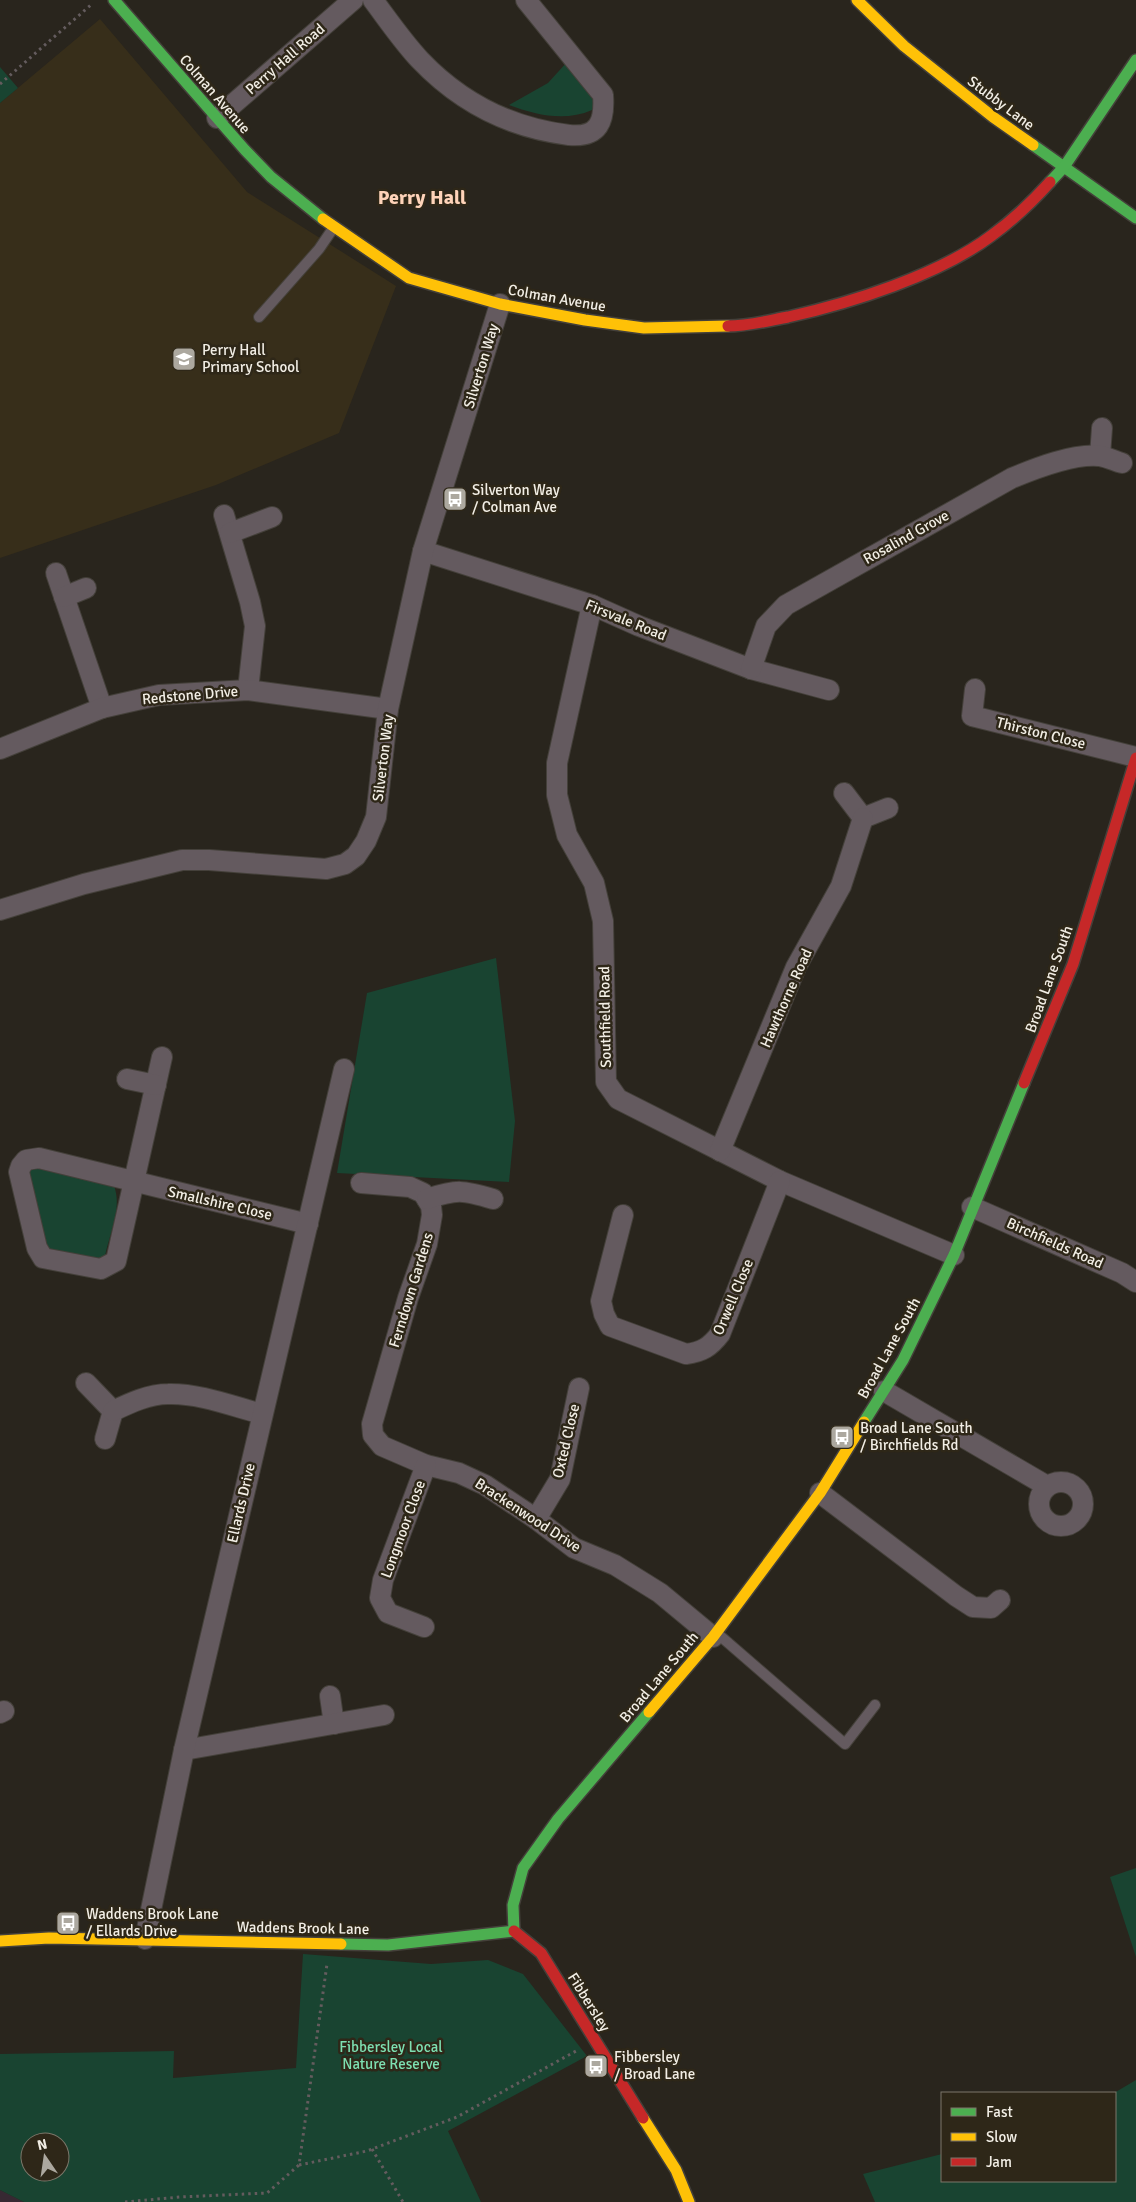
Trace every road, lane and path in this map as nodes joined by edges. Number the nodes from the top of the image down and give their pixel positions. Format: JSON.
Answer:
{"nodes":[{"id":1,"x":96,"y":0,"type":"edge"},
{"id":2,"x":114,"y":0,"type":"edge"},
{"id":3,"x":353,"y":0,"type":"edge"},
{"id":4,"x":373,"y":0,"type":"edge"},
{"id":5,"x":526,"y":0,"type":"edge"},
{"id":6,"x":858,"y":0,"type":"edge"},
{"id":7,"x":1134,"y":65,"type":"edge"},
{"id":8,"x":0,"y":84,"type":"edge"},
{"id":9,"x":216,"y":118,"type":"junction"},
{"id":10,"x":1064,"y":167,"type":"junction"},
{"id":11,"x":1136,"y":218,"type":"edge"},
{"id":12,"x":334,"y":226,"type":"junction"},
{"id":13,"x":500,"y":304,"type":"junction"},
{"id":14,"x":259,"y":317,"type":"dead end"},
{"id":15,"x":1102,"y":428,"type":"dead end"},
{"id":16,"x":1100,"y":456,"type":"junction"},
{"id":17,"x":1122,"y":463,"type":"dead end"},
{"id":18,"x":272,"y":517,"type":"dead end"},
{"id":19,"x":423,"y":551,"type":"junction"},
{"id":20,"x":56,"y":573,"type":"dead end"},
{"id":21,"x":86,"y":588,"type":"dead end"},
{"id":22,"x":64,"y":597,"type":"junction"},
{"id":23,"x":592,"y":605,"type":"junction"},
{"id":24,"x":751,"y":669,"type":"junction"},
{"id":25,"x":976,"y":689,"type":"dead end"},
{"id":26,"x":248,"y":690,"type":"junction"},
{"id":27,"x":829,"y":690,"type":"dead end"},
{"id":28,"x":102,"y":708,"type":"junction"},
{"id":29,"x":388,"y":709,"type":"junction"},
{"id":30,"x":0,"y":749,"type":"edge"},
{"id":31,"x":1136,"y":758,"type":"edge"},
{"id":32,"x":844,"y":793,"type":"dead end"},
{"id":33,"x":888,"y":808,"type":"dead end"},
{"id":34,"x":863,"y":818,"type":"junction"},
{"id":35,"x":0,"y":910,"type":"edge"},
{"id":36,"x":162,"y":1057,"type":"dead end"},
{"id":37,"x":344,"y":1069,"type":"dead end"},
{"id":38,"x":128,"y":1079,"type":"dead end"},
{"id":39,"x":156,"y":1085,"type":"junction"},
{"id":40,"x":720,"y":1151,"type":"junction"},
{"id":41,"x":780,"y":1181,"type":"junction"},
{"id":42,"x":133,"y":1182,"type":"junction"},
{"id":43,"x":361,"y":1183,"type":"dead end"},
{"id":44,"x":427,"y":1199,"type":"junction"},
{"id":45,"x":493,"y":1199,"type":"dead end"},
{"id":46,"x":972,"y":1207,"type":"junction"},
{"id":47,"x":623,"y":1215,"type":"dead end"},
{"id":48,"x":308,"y":1224,"type":"junction"},
{"id":49,"x":954,"y":1255,"type":"junction"},
{"id":50,"x":1136,"y":1282,"type":"edge"},
{"id":51,"x":86,"y":1383,"type":"dead end"},
{"id":52,"x":579,"y":1388,"type":"dead end"},
{"id":53,"x":884,"y":1391,"type":"junction"},
{"id":54,"x":113,"y":1411,"type":"junction"},
{"id":55,"x":262,"y":1414,"type":"junction"},
{"id":56,"x":105,"y":1439,"type":"dead end"},
{"id":57,"x":382,"y":1446,"type":"joint"},
{"id":58,"x":426,"y":1465,"type":"junction"},
{"id":59,"x":1047,"y":1486,"type":"dead end"},
{"id":60,"x":820,"y":1493,"type":"junction"},
{"id":61,"x":536,"y":1519,"type":"junction"},
{"id":62,"x":1000,"y":1600,"type":"dead end"},
{"id":63,"x":424,"y":1627,"type":"dead end"},
{"id":64,"x":714,"y":1634,"type":"junction"},
{"id":65,"x":330,"y":1696,"type":"dead end"},
{"id":66,"x":875,"y":1706,"type":"dead end"},
{"id":67,"x":384,"y":1715,"type":"dead end"},
{"id":68,"x":334,"y":1724,"type":"junction"},
{"id":69,"x":184,"y":1750,"type":"junction"},
{"id":70,"x":514,"y":1931,"type":"junction"},
{"id":71,"x":145,"y":1939,"type":"junction"},
{"id":72,"x":0,"y":1941,"type":"edge"},
{"id":73,"x":330,"y":1944,"type":"junction"},
{"id":74,"x":579,"y":2050,"type":"dead end"},
{"id":75,"x":372,"y":2149,"type":"dead end"},
{"id":76,"x":299,"y":2165,"type":"junction"},
{"id":77,"x":125,"y":2202,"type":"edge"},
{"id":78,"x":404,"y":2202,"type":"edge"},
{"id":79,"x":689,"y":2202,"type":"edge"}],
"edges":[{"from":1,"to":8,"type":"path"},
{"from":2,"to":9,"type":"street","name":"Colman Avenue"},
{"from":3,"to":9,"type":"street","name":"Perry Hall Road"},
{"from":4,"to":5,"type":"street"},
{"from":6,"to":10,"type":"street","name":"Stubby Lane"},
{"from":7,"to":10,"type":"street","name":"Colman Avenue"},
{"from":9,"to":12,"type":"street","name":"Colman Avenue"},
{"from":10,"to":11,"type":"street","name":"Stubby Lane"},
{"from":10,"to":13,"type":"street","name":"Colman Avenue"},
{"from":12,"to":13,"type":"street","name":"Colman Avenue"},
{"from":12,"to":14,"type":"lane"},
{"from":13,"to":19,"type":"street","name":"Silverton Way"},
{"from":15,"to":16,"type":"street"},
{"from":16,"to":17,"type":"street","name":"Rosalind Grove"},
{"from":16,"to":24,"type":"street","name":"Rosalind Grove"},
{"from":18,"to":26,"type":"street"},
{"from":19,"to":23,"type":"street","name":"Firsvale Road"},
{"from":19,"to":29,"type":"street","name":"Silverton Way"},
{"from":20,"to":22,"type":"street"},
{"from":21,"to":22,"type":"street"},
{"from":22,"to":28,"type":"street"},
{"from":23,"to":24,"type":"street","name":"Firsvale Road"},
{"from":23,"to":40,"type":"street","name":"Southfield Road"},
{"from":24,"to":27,"type":"street","name":"Firsvale Road"},
{"from":25,"to":31,"type":"street","name":"Thirston Close"},
{"from":26,"to":28,"type":"street","name":"Redstone Drive"},
{"from":26,"to":29,"type":"street","name":"Redstone Drive"},
{"from":28,"to":30,"type":"street","name":"Redstone Drive"},
{"from":29,"to":35,"type":"street","name":"Silverton Way"},
{"from":31,"to":46,"type":"street","name":"Broad Lane South"},
{"from":32,"to":34,"type":"street"},
{"from":33,"to":34,"type":"street"},
{"from":34,"to":40,"type":"street","name":"Hawthorne Road"},
{"from":36,"to":39,"type":"street","name":"Smallshire Close"},
{"from":37,"to":48,"type":"street","name":"Ellards Drive"},
{"from":38,"to":39,"type":"street"},
{"from":39,"to":42,"type":"street","name":"Smallshire Close"},
{"from":40,"to":41,"type":"street","name":"Southfield Road"},
{"from":41,"to":47,"type":"street","name":"Orwell Close"},
{"from":41,"to":49,"type":"street","name":"Southfield Road"},
{"from":42,"to":42,"type":"street","name":"Smallshire Close"},
{"from":42,"to":48,"type":"street","name":"Smallshire Close"},
{"from":43,"to":44,"type":"street"},
{"from":44,"to":45,"type":"street"},
{"from":44,"to":57,"type":"street","name":"Ferndown Gardens"},
{"from":46,"to":49,"type":"street","name":"Broad Lane South"},
{"from":46,"to":50,"type":"street","name":"Birchfields Road"},
{"from":48,"to":55,"type":"street","name":"Ellards Drive"},
{"from":49,"to":53,"type":"street","name":"Broad Lane South"},
{"from":51,"to":54,"type":"street"},
{"from":52,"to":61,"type":"street","name":"Oxted Close"},
{"from":53,"to":59,"type":"street"},
{"from":53,"to":60,"type":"street","name":"Broad Lane South"},
{"from":54,"to":55,"type":"street"},
{"from":54,"to":56,"type":"street"},
{"from":55,"to":69,"type":"street","name":"Ellards Drive"},
{"from":57,"to":58,"type":"street","name":"Brackenwood Drive"},
{"from":58,"to":61,"type":"street","name":"Brackenwood Drive"},
{"from":58,"to":63,"type":"street","name":"Longmoor Close"},
{"from":60,"to":62,"type":"street"},
{"from":60,"to":64,"type":"street","name":"Broad Lane South"},
{"from":61,"to":64,"type":"street","name":"Brackenwood Drive"},
{"from":64,"to":66,"type":"lane"},
{"from":64,"to":70,"type":"street","name":"Broad Lane South"},
{"from":65,"to":68,"type":"street"},
{"from":67,"to":68,"type":"street"},
{"from":68,"to":69,"type":"street"},
{"from":69,"to":71,"type":"street","name":"Ellards Drive"},
{"from":70,"to":73,"type":"street","name":"Waddens Brook Lane"},
{"from":70,"to":79,"type":"street","name":"Fibbersley"},
{"from":71,"to":72,"type":"street","name":"Waddens Brook Lane"},
{"from":71,"to":73,"type":"street","name":"Waddens Brook Lane"},
{"from":73,"to":76,"type":"path"},
{"from":74,"to":76,"type":"path"},
{"from":75,"to":78,"type":"path"},
{"from":76,"to":77,"type":"path"}]}
